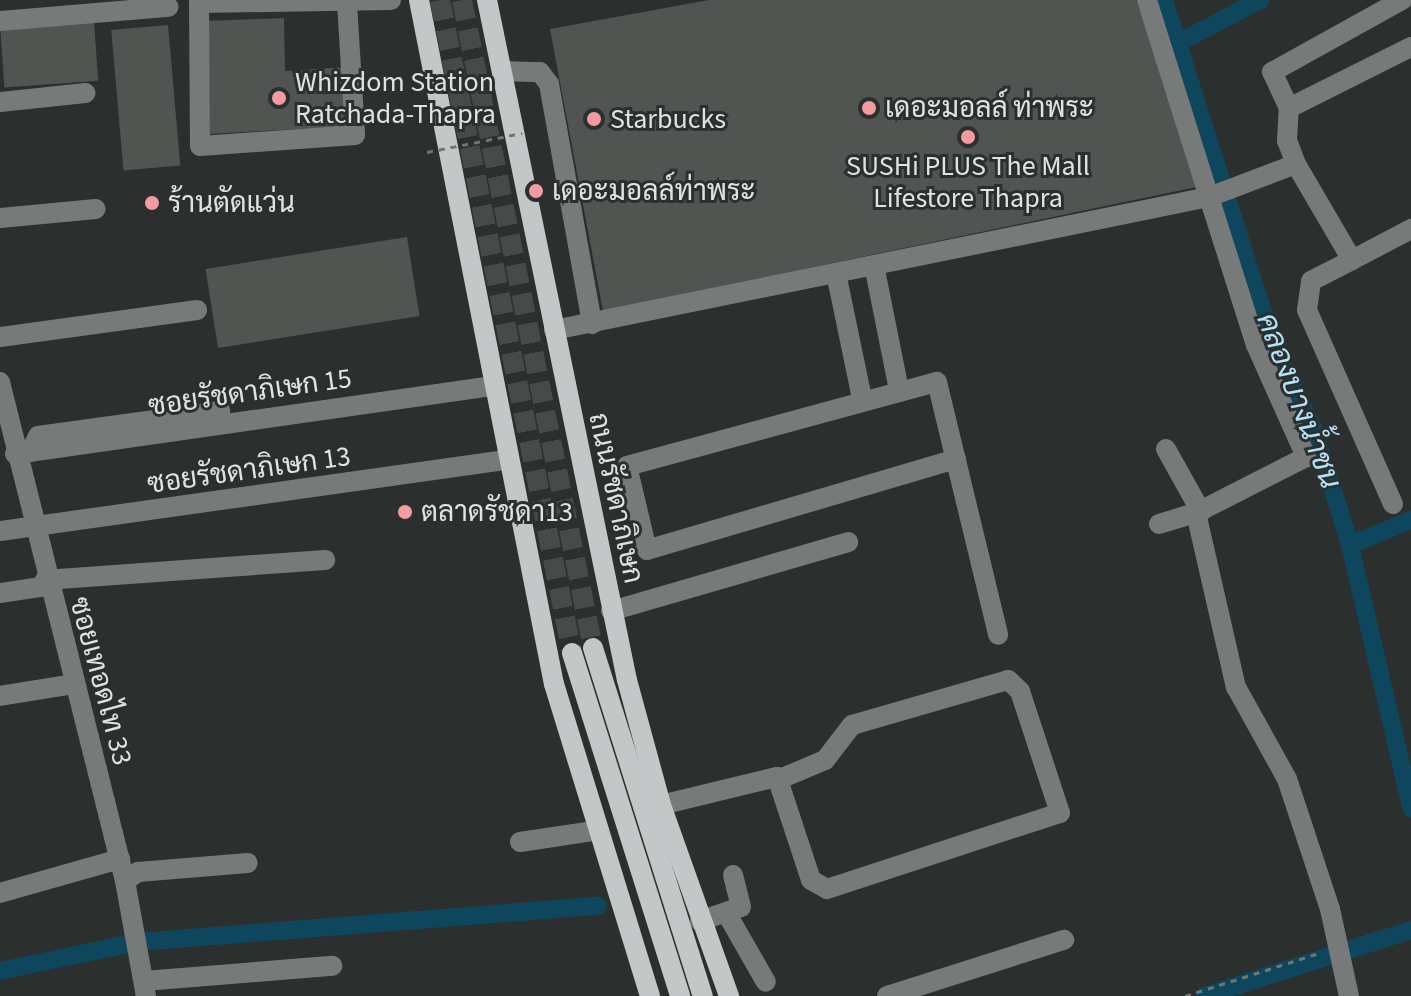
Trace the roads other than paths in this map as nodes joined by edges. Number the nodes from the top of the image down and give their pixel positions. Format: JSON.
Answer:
{"nodes":[{"id":1,"x":391,"y":0,"type":"edge"},
{"id":2,"x":419,"y":0,"type":"edge"},
{"id":3,"x":487,"y":0,"type":"edge"},
{"id":4,"x":1147,"y":0,"type":"edge"},
{"id":5,"x":1402,"y":0,"type":"edge"},
{"id":6,"x":347,"y":3,"type":"junction"},
{"id":7,"x":168,"y":7,"type":"dead end"},
{"id":8,"x":0,"y":21,"type":"edge"},
{"id":9,"x":1411,"y":47,"type":"edge"},
{"id":10,"x":502,"y":71,"type":"junction"},
{"id":11,"x":86,"y":93,"type":"dead end"},
{"id":12,"x":0,"y":102,"type":"edge"},
{"id":13,"x":1289,"y":108,"type":"junction"},
{"id":14,"x":1296,"y":164,"type":"junction"},
{"id":15,"x":1213,"y":196,"type":"junction"},
{"id":16,"x":96,"y":209,"type":"dead end"},
{"id":17,"x":0,"y":218,"type":"edge"},
{"id":18,"x":1411,"y":229,"type":"edge"},
{"id":19,"x":1352,"y":260,"type":"junction"},
{"id":20,"x":874,"y":265,"type":"junction"},
{"id":21,"x":836,"y":273,"type":"junction"},
{"id":22,"x":197,"y":310,"type":"dead end"},
{"id":23,"x":592,"y":324,"type":"junction"},
{"id":24,"x":554,"y":330,"type":"junction"},
{"id":25,"x":0,"y":337,"type":"edge"},
{"id":26,"x":0,"y":382,"type":"edge"},
{"id":27,"x":493,"y":386,"type":"junction"},
{"id":28,"x":899,"y":390,"type":"junction"},
{"id":29,"x":862,"y":399,"type":"junction"},
{"id":30,"x":260,"y":406,"type":"dead end"},
{"id":31,"x":1166,"y":449,"type":"dead end"},
{"id":32,"x":22,"y":453,"type":"junction"},
{"id":33,"x":956,"y":459,"type":"junction"},
{"id":34,"x":506,"y":460,"type":"junction"},
{"id":35,"x":1393,"y":504,"type":"dead end"},
{"id":36,"x":1199,"y":512,"type":"junction"},
{"id":37,"x":1159,"y":524,"type":"dead end"},
{"id":38,"x":31,"y":529,"type":"junction"},
{"id":39,"x":0,"y":531,"type":"edge"},
{"id":40,"x":848,"y":542,"type":"dead end"},
{"id":41,"x":325,"y":560,"type":"dead end"},
{"id":42,"x":46,"y":583,"type":"junction"},
{"id":43,"x":0,"y":593,"type":"edge"},
{"id":44,"x":611,"y":611,"type":"junction"},
{"id":45,"x":998,"y":635,"type":"dead end"},
{"id":46,"x":593,"y":648,"type":"tunnel mouth"},
{"id":47,"x":572,"y":653,"type":"tunnel mouth"},
{"id":48,"x":73,"y":684,"type":"junction"},
{"id":49,"x":0,"y":696,"type":"edge"},
{"id":50,"x":780,"y":779,"type":"junction"},
{"id":51,"x":661,"y":805,"type":"junction"},
{"id":52,"x":594,"y":831,"type":"junction"},
{"id":53,"x":520,"y":842,"type":"dead end"},
{"id":54,"x":120,"y":859,"type":"junction"},
{"id":55,"x":248,"y":863,"type":"dead end"},
{"id":56,"x":733,"y":875,"type":"dead end"},
{"id":57,"x":125,"y":881,"type":"junction"},
{"id":58,"x":0,"y":893,"type":"edge"},
{"id":59,"x":727,"y":914,"type":"junction"},
{"id":60,"x":700,"y":921,"type":"junction"},
{"id":61,"x":1064,"y":940,"type":"dead end"},
{"id":62,"x":332,"y":966,"type":"dead end"},
{"id":63,"x":766,"y":982,"type":"dead end"},
{"id":64,"x":145,"y":988,"type":"edge"},
{"id":65,"x":650,"y":996,"type":"edge"},
{"id":66,"x":680,"y":996,"type":"edge"},
{"id":67,"x":703,"y":996,"type":"edge"},
{"id":68,"x":729,"y":996,"type":"edge"},
{"id":69,"x":887,"y":996,"type":"edge"},
{"id":70,"x":1349,"y":996,"type":"edge"}],
"edges":[{"from":1,"to":6,"type":"street"},
{"from":2,"to":27,"type":"main road"},
{"from":3,"to":10,"type":"main road","name":"ถนนรัชดาภิเษก"},
{"from":4,"to":15,"type":"street"},
{"from":5,"to":13,"type":"street"},
{"from":6,"to":6,"type":"street"},
{"from":7,"to":8,"type":"street"},
{"from":9,"to":13,"type":"street"},
{"from":10,"to":23,"type":"street"},
{"from":10,"to":24,"type":"main road","name":"ถนนรัชดาภิเษก"},
{"from":11,"to":12,"type":"street"},
{"from":13,"to":14,"type":"street"},
{"from":14,"to":15,"type":"street"},
{"from":14,"to":19,"type":"street"},
{"from":15,"to":20,"type":"street"},
{"from":15,"to":36,"type":"street"},
{"from":16,"to":17,"type":"street"},
{"from":18,"to":19,"type":"street"},
{"from":19,"to":35,"type":"street"},
{"from":20,"to":21,"type":"street"},
{"from":20,"to":28,"type":"street"},
{"from":21,"to":23,"type":"street"},
{"from":21,"to":29,"type":"street"},
{"from":22,"to":25,"type":"street"},
{"from":23,"to":24,"type":"street"},
{"from":24,"to":44,"type":"main road","name":"ถนนรัชดาภิเษก"},
{"from":26,"to":32,"type":"street","name":"ซอยเทอดไท 33"},
{"from":27,"to":32,"type":"street","name":"ซอยรัชดาภิเษก 15"},
{"from":27,"to":34,"type":"main road"},
{"from":28,"to":29,"type":"street"},
{"from":28,"to":33,"type":"street"},
{"from":29,"to":33,"type":"street"},
{"from":30,"to":32,"type":"street"},
{"from":31,"to":36,"type":"street"},
{"from":32,"to":38,"type":"street","name":"ซอยเทอดไท 33"},
{"from":33,"to":45,"type":"street"},
{"from":34,"to":38,"type":"street","name":"ซอยรัชดาภิเษก 13"},
{"from":34,"to":52,"type":"main road"},
{"from":36,"to":37,"type":"street"},
{"from":36,"to":70,"type":"street"},
{"from":38,"to":39,"type":"street","name":"ซอยรัชดาภิเษก 13"},
{"from":38,"to":42,"type":"street","name":"ซอยเทอดไท 33"},
{"from":40,"to":44,"type":"street"},
{"from":41,"to":42,"type":"street"},
{"from":42,"to":43,"type":"street"},
{"from":42,"to":48,"type":"street","name":"ซอยเทอดไท 33"},
{"from":44,"to":51,"type":"main road","name":"ถนนรัชดาภิเษก"},
{"from":46,"to":67,"type":"main road"},
{"from":47,"to":66,"type":"main road"},
{"from":48,"to":49,"type":"street"},
{"from":48,"to":54,"type":"street","name":"ซอยเทอดไท 33"},
{"from":50,"to":50,"type":"street"},
{"from":50,"to":51,"type":"street"},
{"from":51,"to":60,"type":"main road","name":"ถนนรัชดาภิเษก"},
{"from":52,"to":53,"type":"street"},
{"from":52,"to":65,"type":"main road"},
{"from":54,"to":57,"type":"street","name":"ซอยเทอดไท 33"},
{"from":54,"to":58,"type":"street"},
{"from":55,"to":57,"type":"street"},
{"from":56,"to":59,"type":"street"},
{"from":57,"to":64,"type":"street","name":"ซอยเทอดไท 33"},
{"from":59,"to":60,"type":"street"},
{"from":59,"to":63,"type":"street"},
{"from":60,"to":68,"type":"main road","name":"ถนนรัชดาภิเษก"},
{"from":61,"to":69,"type":"street"},
{"from":62,"to":64,"type":"street"}]}
